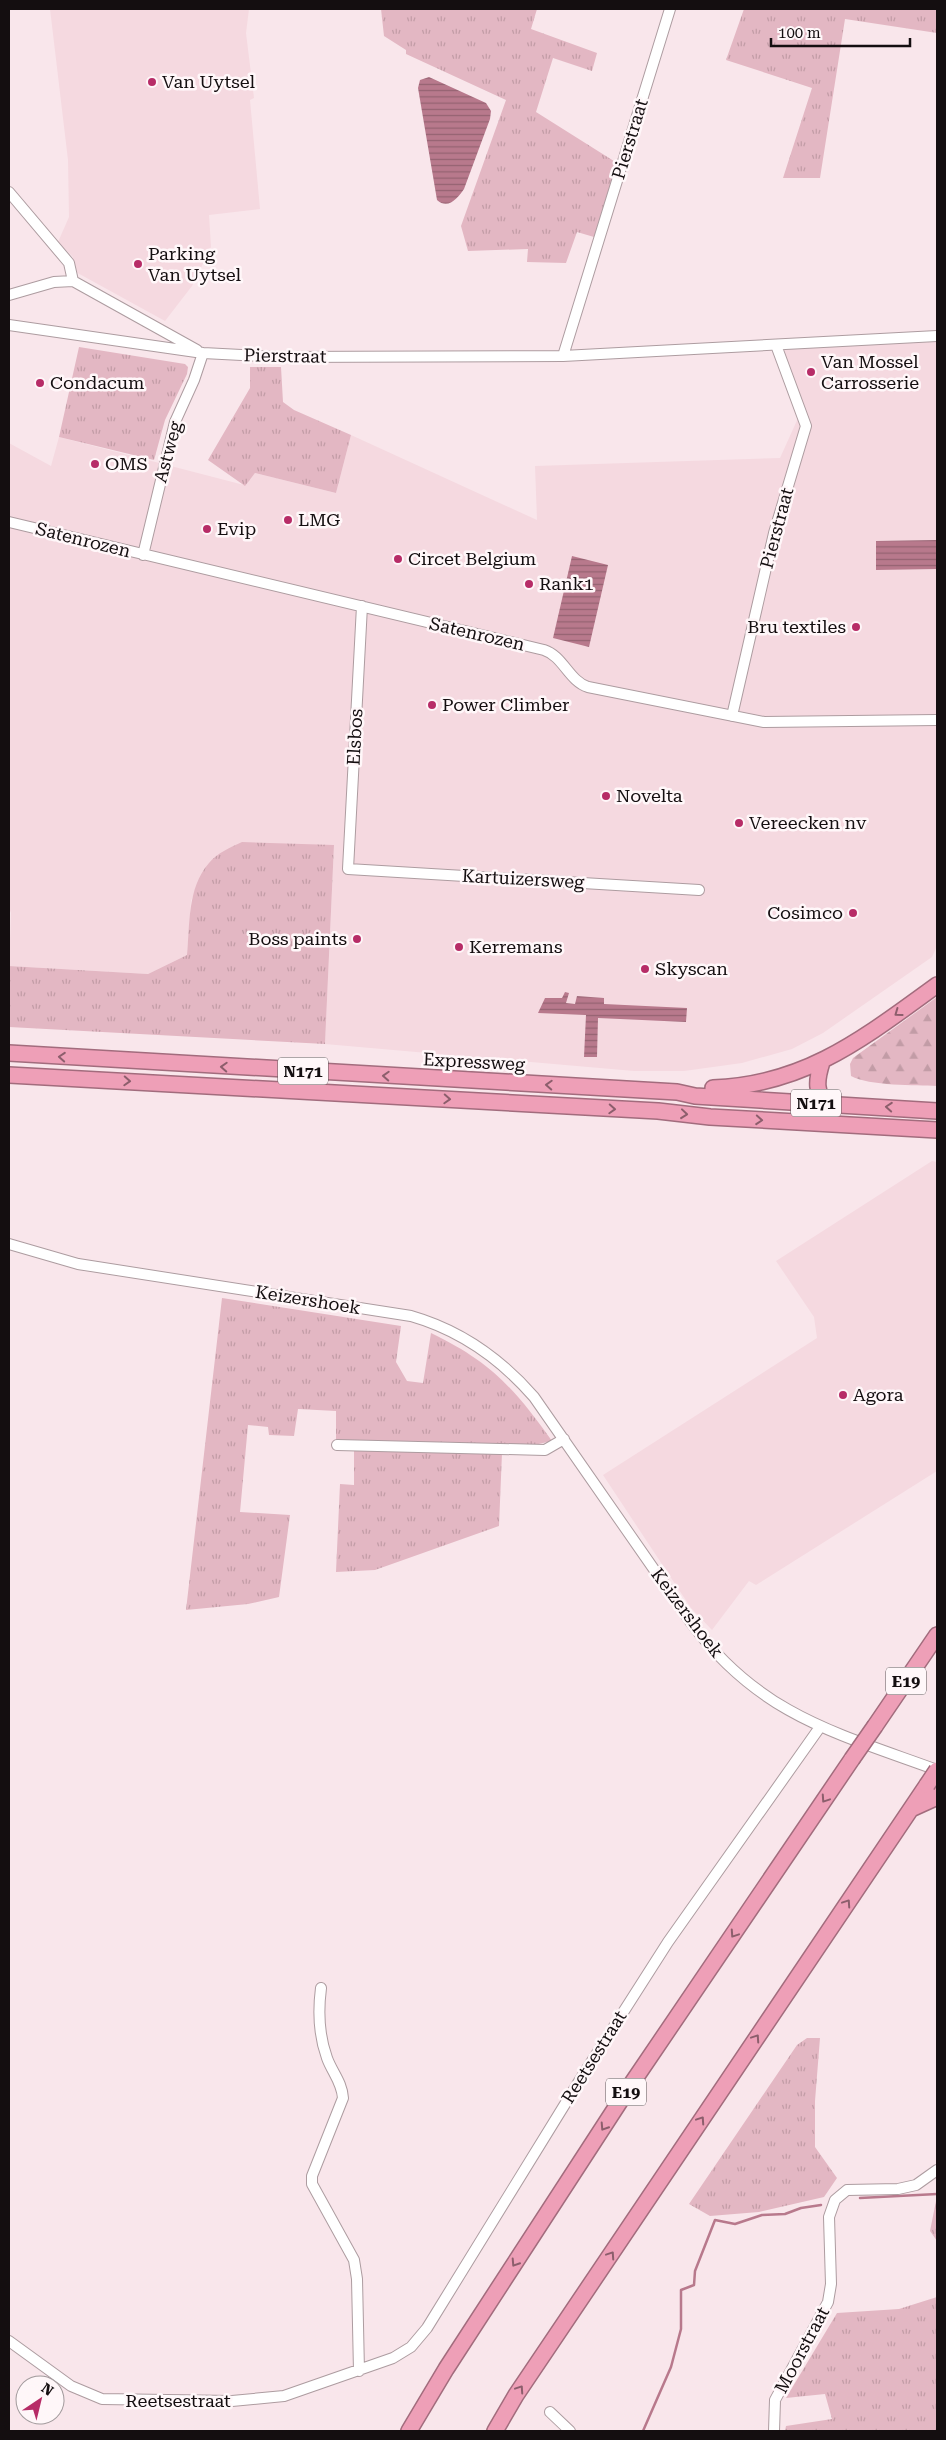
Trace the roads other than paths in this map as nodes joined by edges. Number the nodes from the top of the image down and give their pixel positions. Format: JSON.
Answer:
{"nodes":[{"id":1,"x":670,"y":9,"type":"edge"},
{"id":2,"x":9,"y":192,"type":"edge"},
{"id":3,"x":73,"y":281,"type":"junction"},
{"id":4,"x":9,"y":294,"type":"edge"},
{"id":5,"x":9,"y":325,"type":"edge"},
{"id":6,"x":937,"y":336,"type":"edge"},
{"id":7,"x":776,"y":345,"type":"junction"},
{"id":8,"x":203,"y":353,"type":"junction"},
{"id":9,"x":563,"y":356,"type":"junction"},
{"id":10,"x":9,"y":522,"type":"edge"},
{"id":11,"x":143,"y":554,"type":"junction"},
{"id":12,"x":362,"y":606,"type":"junction"},
{"id":13,"x":732,"y":716,"type":"junction"},
{"id":14,"x":937,"y":720,"type":"edge"},
{"id":15,"x":348,"y":869,"type":"joint"},
{"id":16,"x":699,"y":890,"type":"dead end"},
{"id":17,"x":937,"y":985,"type":"edge"},
{"id":18,"x":9,"y":1053,"type":"edge"},
{"id":19,"x":822,"y":1062,"type":"junction"},
{"id":20,"x":9,"y":1075,"type":"edge"},
{"id":21,"x":677,"y":1092,"type":"junction"},
{"id":22,"x":823,"y":1103,"type":"junction"},
{"id":23,"x":937,"y":1110,"type":"edge"},
{"id":24,"x":844,"y":1126,"type":"junction"},
{"id":25,"x":937,"y":1130,"type":"edge"},
{"id":26,"x":9,"y":1244,"type":"edge"},
{"id":27,"x":564,"y":1439,"type":"junction"},
{"id":28,"x":337,"y":1445,"type":"dead end"},
{"id":29,"x":937,"y":1635,"type":"edge"},
{"id":30,"x":820,"y":1726,"type":"junction"},
{"id":31,"x":937,"y":1770,"type":"edge"},
{"id":32,"x":932,"y":1790,"type":"edge"},
{"id":33,"x":321,"y":1988,"type":"dead end"},
{"id":34,"x":937,"y":2170,"type":"edge"},
{"id":35,"x":9,"y":2341,"type":"edge"},
{"id":36,"x":359,"y":2371,"type":"junction"},
{"id":37,"x":550,"y":2412,"type":"dead end"},
{"id":38,"x":409,"y":2431,"type":"edge"},
{"id":39,"x":495,"y":2431,"type":"edge"},
{"id":40,"x":570,"y":2431,"type":"edge"},
{"id":41,"x":774,"y":2431,"type":"edge"}],
"edges":[{"from":1,"to":9,"type":"street","name":"Pierstraat"},
{"from":2,"to":3,"type":"street"},
{"from":3,"to":4,"type":"street"},
{"from":3,"to":8,"type":"street"},
{"from":5,"to":8,"type":"street","name":"Pierstraat"},
{"from":6,"to":7,"type":"street","name":"Pierstraat"},
{"from":7,"to":9,"type":"street","name":"Pierstraat"},
{"from":7,"to":13,"type":"street","name":"Pierstraat"},
{"from":8,"to":9,"type":"street","name":"Pierstraat"},
{"from":8,"to":11,"type":"street","name":"Astweg"},
{"from":10,"to":11,"type":"street","name":"Satenrozen"},
{"from":11,"to":12,"type":"street","name":"Satenrozen"},
{"from":12,"to":13,"type":"street","name":"Satenrozen"},
{"from":12,"to":15,"type":"street","name":"Elsbos"},
{"from":13,"to":14,"type":"street","name":"Satenrozen"},
{"from":15,"to":16,"type":"street","name":"Kartuizersweg"},
{"from":17,"to":19,"type":"highway","one_way":true},
{"from":21,"to":18,"type":"highway","name":"Expressweg","number":"N171","one_way":true},
{"from":19,"to":21,"type":"highway"},
{"from":19,"to":22,"type":"highway"},
{"from":20,"to":24,"type":"highway","number":"N171","one_way":true},
{"from":21,"to":22,"type":"highway","name":"Expressweg","number":"N171"},
{"from":23,"to":22,"type":"highway","name":"Expressweg","number":"N171","one_way":true},
{"from":22,"to":24,"type":"highway"},
{"from":24,"to":25,"type":"highway","number":"N171"},
{"from":26,"to":27,"type":"street","name":"Keizershoek"},
{"from":27,"to":28,"type":"street"},
{"from":27,"to":30,"type":"street","name":"Keizershoek"},
{"from":29,"to":38,"type":"highway","number":"E19","one_way":true,"bridge":true},
{"from":30,"to":31,"type":"street","name":"Keizershoek"},
{"from":30,"to":36,"type":"street","name":"Reetsestraat"},
{"from":31,"to":32,"type":"highway","bridge":true},
{"from":39,"to":32,"type":"highway","one_way":true},
{"from":33,"to":36,"type":"street"},
{"from":34,"to":41,"type":"street","name":"Moorstraat"},
{"from":35,"to":36,"type":"street","name":"Reetsestraat"},
{"from":37,"to":40,"type":"street"}]}
